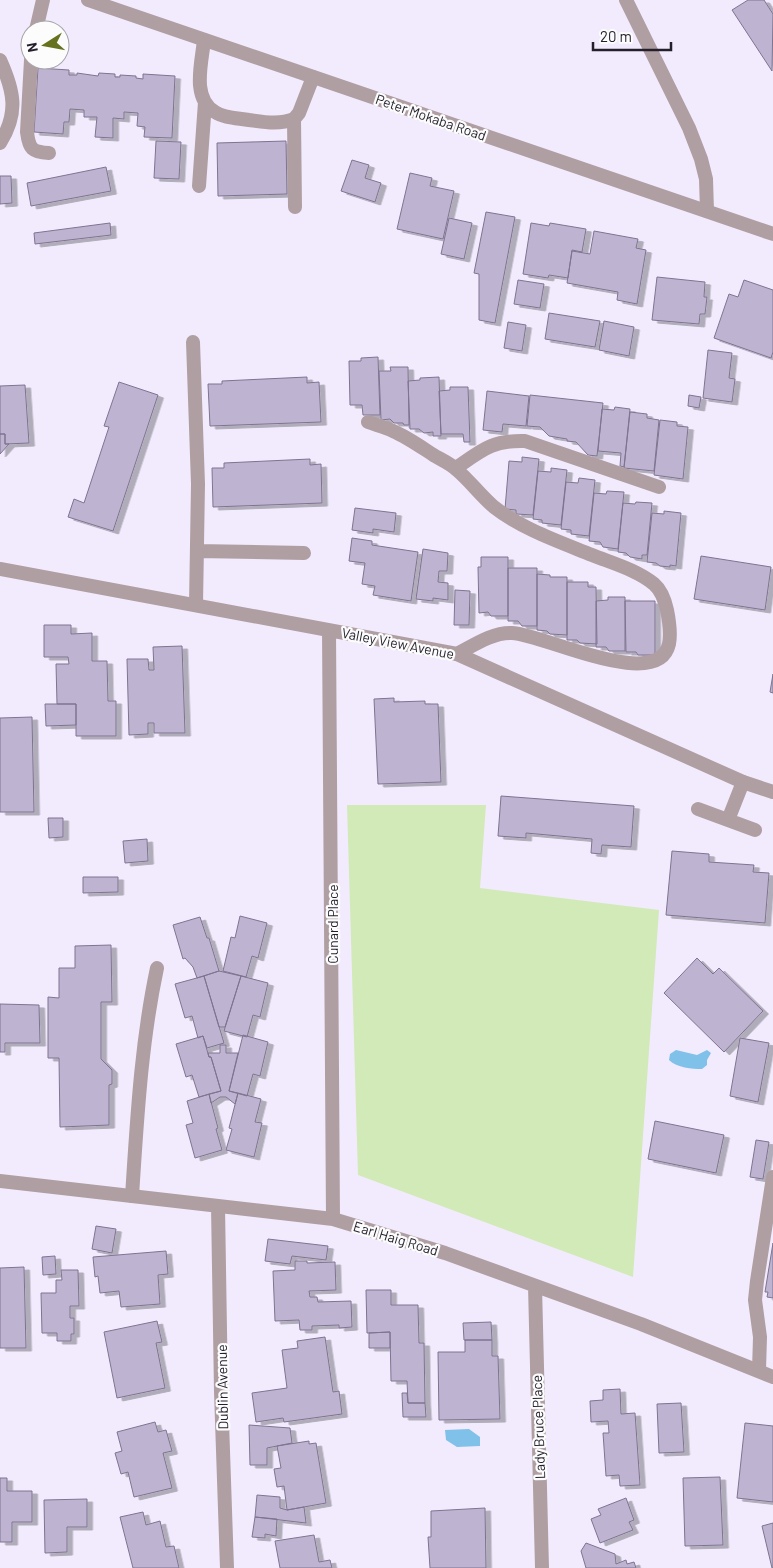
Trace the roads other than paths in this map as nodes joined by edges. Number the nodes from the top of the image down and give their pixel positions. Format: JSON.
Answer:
{"nodes":[{"id":1,"x":42,"y":0,"type":"edge"},
{"id":2,"x":88,"y":0,"type":"edge"},
{"id":3,"x":626,"y":0,"type":"edge"},
{"id":4,"x":38,"y":20,"type":"edge"},
{"id":5,"x":204,"y":40,"type":"junction"},
{"id":6,"x":0,"y":60,"type":"edge"},
{"id":7,"x":30,"y":70,"type":"edge"},
{"id":8,"x":313,"y":77,"type":"junction"},
{"id":9,"x":205,"y":102,"type":"junction"},
{"id":10,"x":294,"y":119,"type":"junction"},
{"id":11,"x":0,"y":143,"type":"edge"},
{"id":12,"x":49,"y":153,"type":"dead end"},
{"id":13,"x":199,"y":186,"type":"dead end"},
{"id":14,"x":295,"y":207,"type":"dead end"},
{"id":15,"x":707,"y":211,"type":"junction"},
{"id":16,"x":773,"y":234,"type":"edge"},
{"id":17,"x":193,"y":342,"type":"dead end"},
{"id":18,"x":368,"y":422,"type":"dead end"},
{"id":19,"x":456,"y":468,"type":"junction"},
{"id":20,"x":659,"y":487,"type":"dead end"},
{"id":21,"x":197,"y":550,"type":"junction"},
{"id":22,"x":304,"y":553,"type":"dead end"},
{"id":23,"x":0,"y":569,"type":"edge"},
{"id":24,"x":196,"y":605,"type":"junction"},
{"id":25,"x":329,"y":630,"type":"junction"},
{"id":26,"x":457,"y":654,"type":"junction"},
{"id":27,"x":743,"y":782,"type":"junction"},
{"id":28,"x":773,"y":792,"type":"edge"},
{"id":29,"x":698,"y":809,"type":"dead end"},
{"id":30,"x":728,"y":820,"type":"junction"},
{"id":31,"x":755,"y":830,"type":"dead end"},
{"id":32,"x":157,"y":968,"type":"dead end"},
{"id":33,"x":773,"y":1178,"type":"edge"},
{"id":34,"x":0,"y":1181,"type":"edge"},
{"id":35,"x":132,"y":1196,"type":"junction"},
{"id":36,"x":218,"y":1206,"type":"junction"},
{"id":37,"x":334,"y":1219,"type":"junction"},
{"id":38,"x":535,"y":1286,"type":"junction"},
{"id":39,"x":759,"y":1370,"type":"junction"},
{"id":40,"x":773,"y":1377,"type":"edge"},
{"id":41,"x":227,"y":1568,"type":"edge"},
{"id":42,"x":542,"y":1568,"type":"edge"}],
"edges":[{"from":1,"to":4,"type":"street"},
{"from":2,"to":5,"type":"street","name":"Peter Mokaba Road"},
{"from":3,"to":15,"type":"street"},
{"from":5,"to":8,"type":"street","name":"Peter Mokaba Road"},
{"from":5,"to":9,"type":"street"},
{"from":6,"to":11,"type":"street"},
{"from":7,"to":12,"type":"street"},
{"from":8,"to":10,"type":"street"},
{"from":8,"to":15,"type":"street","name":"Peter Mokaba Road"},
{"from":9,"to":10,"type":"street"},
{"from":9,"to":13,"type":"street"},
{"from":10,"to":14,"type":"street"},
{"from":15,"to":16,"type":"street","name":"Peter Mokaba Road"},
{"from":17,"to":21,"type":"street"},
{"from":18,"to":19,"type":"street"},
{"from":19,"to":20,"type":"street"},
{"from":19,"to":26,"type":"street"},
{"from":21,"to":22,"type":"street"},
{"from":21,"to":24,"type":"street"},
{"from":23,"to":24,"type":"street","name":"Valley View Avenue"},
{"from":24,"to":25,"type":"street","name":"Valley View Avenue"},
{"from":25,"to":26,"type":"street","name":"Valley View Avenue"},
{"from":25,"to":37,"type":"street","name":"Cunard Place"},
{"from":26,"to":27,"type":"street","name":"Valley View Avenue"},
{"from":27,"to":28,"type":"street","name":"Valley View Avenue"},
{"from":27,"to":30,"type":"street"},
{"from":29,"to":30,"type":"street"},
{"from":30,"to":31,"type":"street"},
{"from":32,"to":35,"type":"street"},
{"from":33,"to":39,"type":"street"},
{"from":34,"to":35,"type":"street","name":"Earl Haig Road"},
{"from":35,"to":36,"type":"street","name":"Earl Haig Road"},
{"from":36,"to":37,"type":"street","name":"Earl Haig Road"},
{"from":36,"to":41,"type":"street","name":"Dublin Avenue"},
{"from":37,"to":38,"type":"street","name":"Earl Haig Road"},
{"from":38,"to":39,"type":"street","name":"Earl Haig Road"},
{"from":38,"to":42,"type":"street","name":"Lady Bruce Place"},
{"from":39,"to":40,"type":"street","name":"Earl Haig Road"}]}
